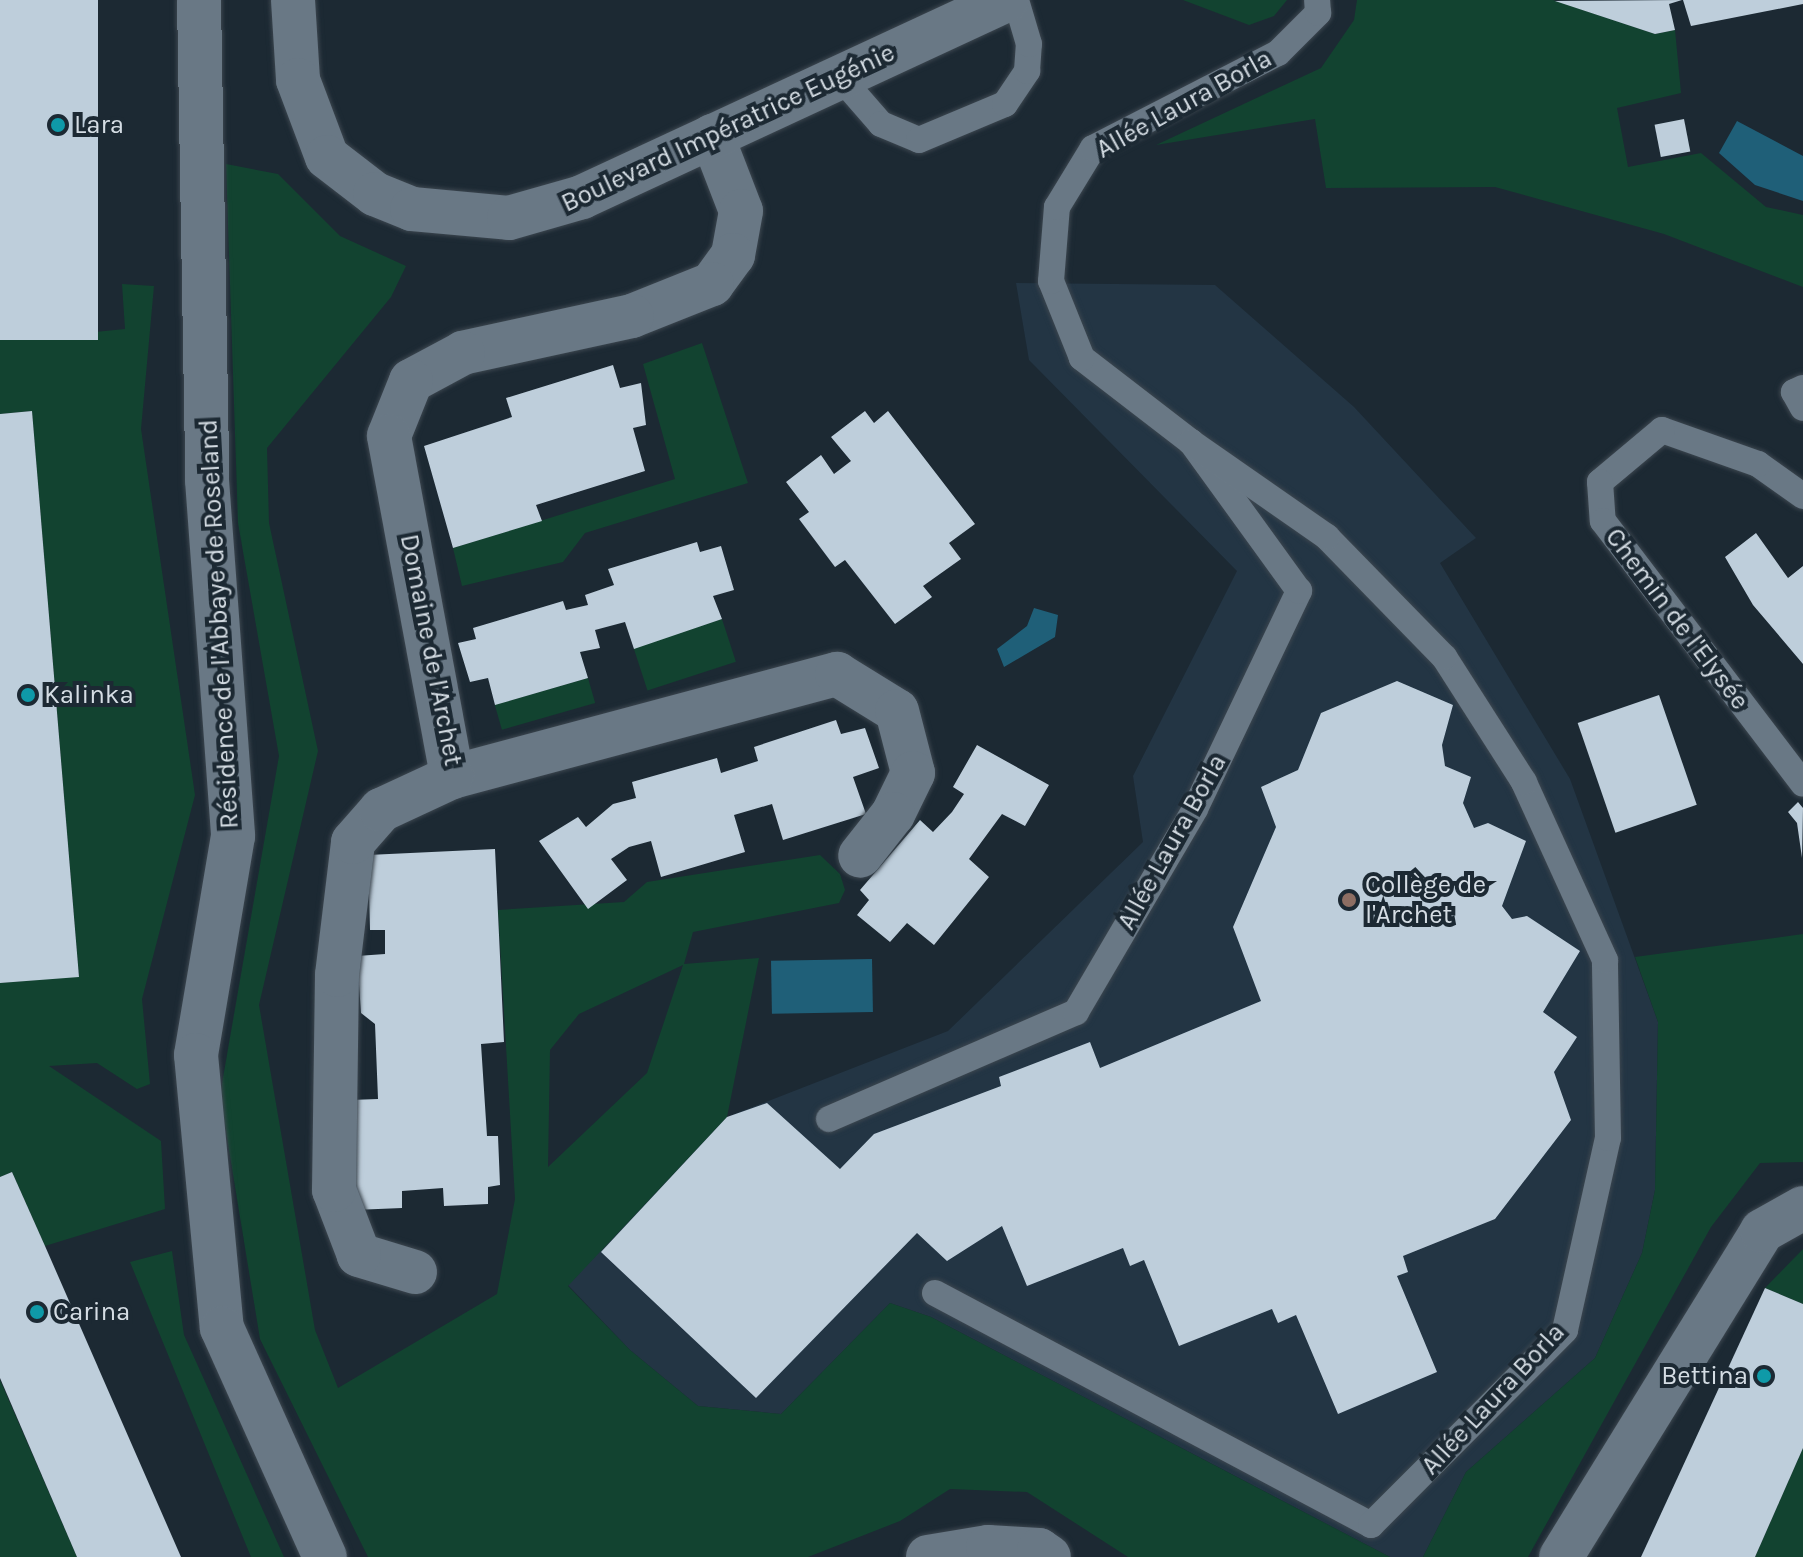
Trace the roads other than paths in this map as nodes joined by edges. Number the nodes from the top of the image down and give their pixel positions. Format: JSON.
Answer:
{"nodes":[{"id":1,"x":199,"y":0,"type":"edge"},
{"id":2,"x":293,"y":0,"type":"edge"},
{"id":3,"x":1006,"y":0,"type":"edge"},
{"id":4,"x":1016,"y":0,"type":"edge"},
{"id":5,"x":1317,"y":0,"type":"edge"},
{"id":6,"x":840,"y":77,"type":"junction"},
{"id":7,"x":712,"y":136,"type":"junction"},
{"id":8,"x":1803,"y":388,"type":"edge"},
{"id":9,"x":1803,"y":408,"type":"edge"},
{"id":10,"x":1191,"y":442,"type":"junction"},
{"id":11,"x":1803,"y":496,"type":"edge"},
{"id":12,"x":452,"y":777,"type":"junction"},
{"id":13,"x":1803,"y":784,"type":"edge"},
{"id":14,"x":860,"y":856,"type":"dead end"},
{"id":15,"x":829,"y":1119,"type":"dead end"},
{"id":16,"x":1803,"y":1208,"type":"edge"},
{"id":17,"x":415,"y":1272,"type":"dead end"},
{"id":18,"x":935,"y":1293,"type":"dead end"},
{"id":19,"x":325,"y":1557,"type":"edge"},
{"id":20,"x":928,"y":1557,"type":"edge"},
{"id":21,"x":1049,"y":1557,"type":"edge"},
{"id":22,"x":1561,"y":1557,"type":"edge"}],
"edges":[{"from":1,"to":19,"type":"street","name":"Résidence de l'Abbaye de Roseland"},
{"from":2,"to":7,"type":"street","name":"Boulevard Impératrice Eugénie"},
{"from":3,"to":6,"type":"street","name":"Boulevard Impératrice Eugénie"},
{"from":4,"to":6,"type":"lane"},
{"from":5,"to":10,"type":"lane","name":"Allée Laura Borla"},
{"from":6,"to":7,"type":"street","name":"Boulevard Impératrice Eugénie"},
{"from":7,"to":12,"type":"street","name":"Domaine de l'Archet"},
{"from":8,"to":9,"type":"lane"},
{"from":10,"to":15,"type":"lane","name":"Allée Laura Borla"},
{"from":10,"to":18,"type":"lane","name":"Allée Laura Borla"},
{"from":11,"to":13,"type":"lane","name":"Chemin de l'Elysée"},
{"from":12,"to":14,"type":"street","name":"Domaine de l'Archet"},
{"from":12,"to":17,"type":"street"},
{"from":16,"to":22,"type":"street"},
{"from":20,"to":21,"type":"street"}]}
